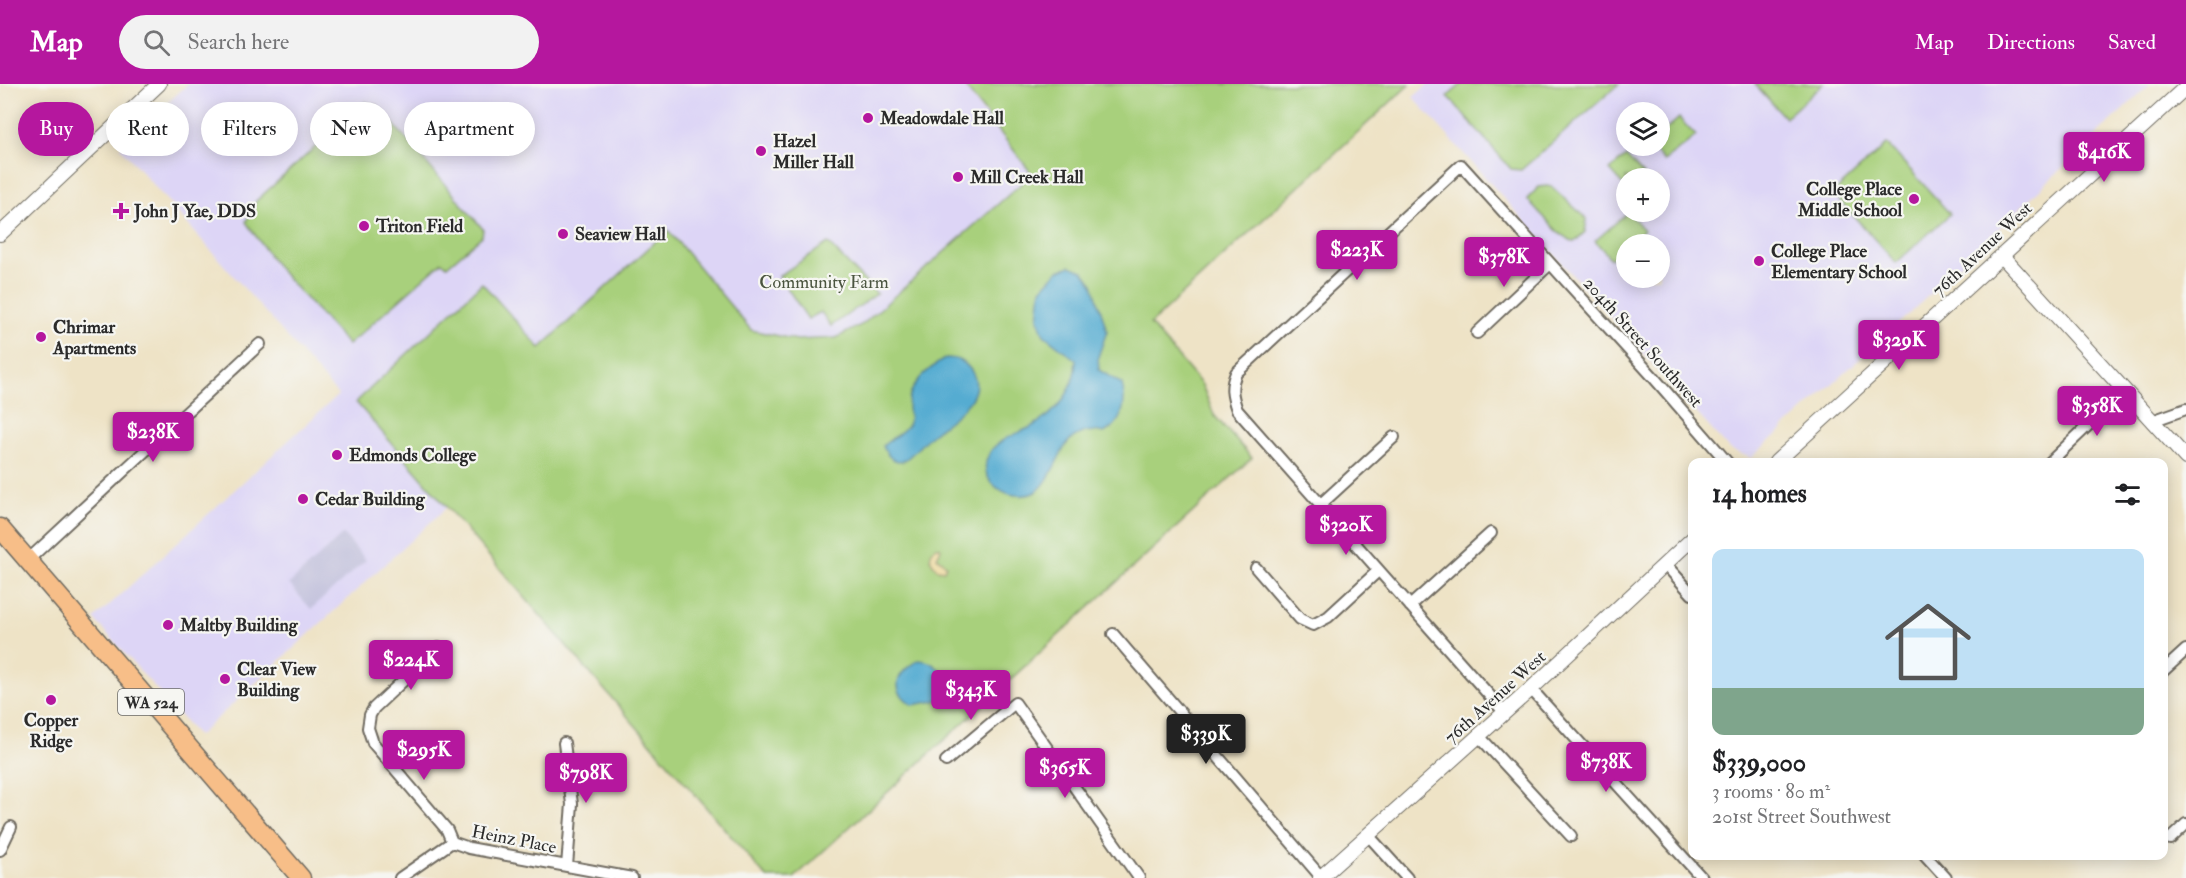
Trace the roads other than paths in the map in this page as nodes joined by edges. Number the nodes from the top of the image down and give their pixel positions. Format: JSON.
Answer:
{"nodes":[{"id":1,"x":159,"y":84,"type":"edge"},
{"id":2,"x":2186,"y":87,"type":"edge"},
{"id":3,"x":0,"y":234,"type":"edge"},
{"id":4,"x":2002,"y":256,"type":"junction"},
{"id":5,"x":1550,"y":264,"type":"junction"},
{"id":6,"x":1477,"y":333,"type":"dead end"},
{"id":7,"x":260,"y":344,"type":"dead end"},
{"id":8,"x":2124,"y":391,"type":"junction"},
{"id":9,"x":2186,"y":409,"type":"edge"},
{"id":10,"x":2152,"y":421,"type":"junction"},
{"id":11,"x":1394,"y":437,"type":"dead end"},
{"id":12,"x":1722,"y":458,"type":"edge"},
{"id":13,"x":1780,"y":458,"type":"edge"},
{"id":14,"x":2054,"y":458,"type":"edge"},
{"id":15,"x":2186,"y":458,"type":"edge"},
{"id":16,"x":1320,"y":505,"type":"junction"},
{"id":17,"x":0,"y":528,"type":"edge"},
{"id":18,"x":1491,"y":533,"type":"dead end"},
{"id":19,"x":1688,"y":543,"type":"edge"},
{"id":20,"x":28,"y":560,"type":"junction"},
{"id":21,"x":1665,"y":564,"type":"junction"},
{"id":22,"x":1256,"y":568,"type":"dead end"},
{"id":23,"x":1378,"y":571,"type":"junction"},
{"id":24,"x":1688,"y":590,"type":"edge"},
{"id":25,"x":1410,"y":606,"type":"junction"},
{"id":26,"x":1113,"y":634,"type":"dead end"},
{"id":27,"x":438,"y":648,"type":"dead end"},
{"id":28,"x":2186,"y":650,"type":"edge"},
{"id":29,"x":2168,"y":666,"type":"edge"},
{"id":30,"x":1531,"y":689,"type":"junction"},
{"id":31,"x":1505,"y":713,"type":"junction"},
{"id":32,"x":1479,"y":736,"type":"junction"},
{"id":33,"x":564,"y":743,"type":"dead end"},
{"id":34,"x":946,"y":761,"type":"dead end"},
{"id":35,"x":2186,"y":824,"type":"edge"},
{"id":36,"x":11,"y":827,"type":"dead end"},
{"id":37,"x":1368,"y":835,"type":"junction"},
{"id":38,"x":1571,"y":836,"type":"dead end"},
{"id":39,"x":2170,"y":839,"type":"dead end"},
{"id":40,"x":452,"y":842,"type":"junction"},
{"id":41,"x":0,"y":850,"type":"edge"},
{"id":42,"x":1930,"y":860,"type":"edge"},
{"id":43,"x":567,"y":866,"type":"junction"},
{"id":44,"x":301,"y":878,"type":"edge"},
{"id":45,"x":400,"y":878,"type":"edge"},
{"id":46,"x":632,"y":878,"type":"edge"},
{"id":47,"x":1139,"y":878,"type":"edge"},
{"id":48,"x":1320,"y":878,"type":"edge"},
{"id":49,"x":1407,"y":878,"type":"edge"},
{"id":50,"x":1702,"y":878,"type":"edge"},
{"id":51,"x":1946,"y":878,"type":"edge"}],
"edges":[{"from":1,"to":3,"type":"street"},
{"from":2,"to":4,"type":"street","name":"76th Avenue West"},
{"from":4,"to":8,"type":"street"},
{"from":4,"to":13,"type":"street","name":"76th Avenue West"},
{"from":5,"to":6,"type":"street"},
{"from":5,"to":12,"type":"street","name":"204th Street Southwest"},
{"from":5,"to":16,"type":"street","name":"204th Street Southwest"},
{"from":7,"to":20,"type":"street"},
{"from":8,"to":10,"type":"street"},
{"from":8,"to":14,"type":"street"},
{"from":9,"to":10,"type":"street"},
{"from":10,"to":15,"type":"street"},
{"from":11,"to":16,"type":"street"},
{"from":16,"to":23,"type":"street"},
{"from":17,"to":20,"type":"main road","number":"WA 524"},
{"from":18,"to":25,"type":"street"},
{"from":19,"to":21,"type":"street","name":"76th Avenue West"},
{"from":20,"to":44,"type":"main road","number":"WA 524"},
{"from":21,"to":24,"type":"street"},
{"from":21,"to":30,"type":"street","name":"76th Avenue West"},
{"from":22,"to":23,"type":"street"},
{"from":23,"to":25,"type":"street"},
{"from":25,"to":31,"type":"street"},
{"from":26,"to":48,"type":"street"},
{"from":27,"to":40,"type":"street"},
{"from":28,"to":29,"type":"street"},
{"from":30,"to":31,"type":"street","name":"76th Avenue West"},
{"from":30,"to":50,"type":"street"},
{"from":31,"to":32,"type":"street","name":"76th Avenue West"},
{"from":32,"to":37,"type":"street","name":"76th Avenue West"},
{"from":32,"to":38,"type":"street"},
{"from":33,"to":43,"type":"street"},
{"from":34,"to":47,"type":"street"},
{"from":35,"to":39,"type":"street"},
{"from":36,"to":41,"type":"street"},
{"from":37,"to":48,"type":"street","name":"76th Avenue West"},
{"from":37,"to":49,"type":"street"},
{"from":40,"to":43,"type":"street","name":"Heinz Place"},
{"from":40,"to":45,"type":"street","name":"Heinz Place"},
{"from":42,"to":51,"type":"street"},
{"from":43,"to":46,"type":"street","name":"Heinz Place"}]}
